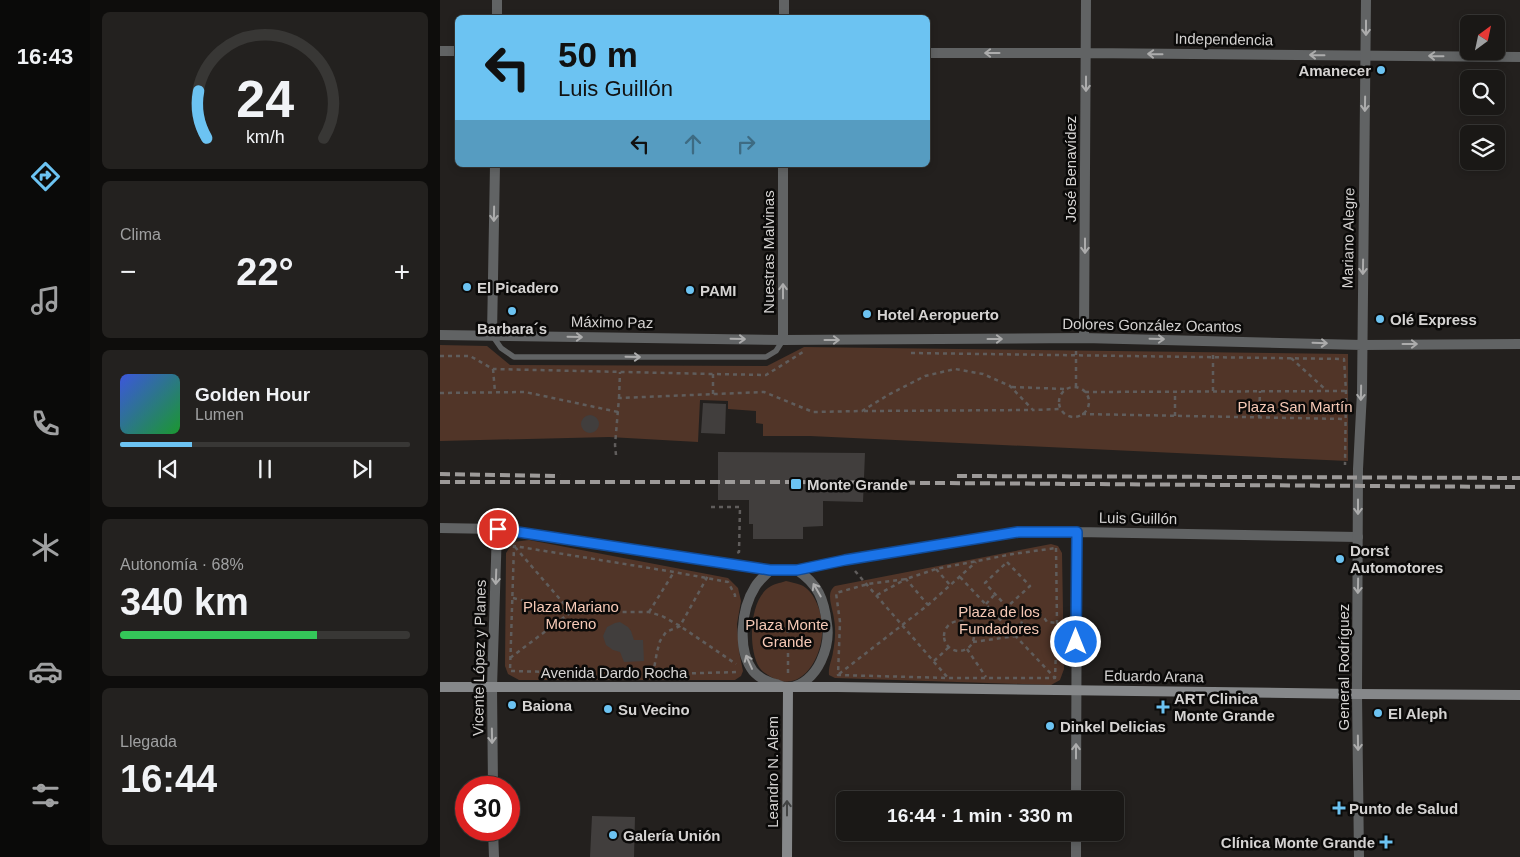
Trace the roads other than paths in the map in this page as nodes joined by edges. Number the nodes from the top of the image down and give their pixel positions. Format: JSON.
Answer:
{"nodes":[{"id":1,"x":497,"y":0,"type":"edge"},
{"id":2,"x":784,"y":0,"type":"edge"},
{"id":3,"x":1086,"y":0,"type":"edge"},
{"id":4,"x":1366,"y":0,"type":"edge"},
{"id":5,"x":497,"y":15,"type":"edge"},
{"id":6,"x":784,"y":15,"type":"edge"},
{"id":7,"x":440,"y":51,"type":"edge"},
{"id":8,"x":455,"y":51,"type":"edge"},
{"id":9,"x":930,"y":53,"type":"edge"},
{"id":10,"x":1086,"y":53,"type":"junction"},
{"id":11,"x":1366,"y":56,"type":"junction"},
{"id":12,"x":1520,"y":57,"type":"edge"},
{"id":13,"x":495,"y":167,"type":"edge"},
{"id":14,"x":783,"y":167,"type":"edge"},
{"id":15,"x":440,"y":335,"type":"edge"},
{"id":16,"x":492,"y":335,"type":"junction"},
{"id":17,"x":1080,"y":338,"type":"junction"},
{"id":18,"x":784,"y":340,"type":"junction"},
{"id":19,"x":1362,"y":344,"type":"junction"},
{"id":20,"x":1520,"y":344,"type":"edge"},
{"id":21,"x":1358,"y":477,"type":"joint"},
{"id":22,"x":440,"y":528,"type":"edge"},
{"id":23,"x":498,"y":529,"type":"junction"},
{"id":24,"x":1077,"y":532,"type":"junction"},
{"id":25,"x":1358,"y":538,"type":"junction"},
{"id":26,"x":770,"y":570,"type":"junction"},
{"id":27,"x":797,"y":570,"type":"junction"},
{"id":28,"x":790,"y":683,"type":"junction"},
{"id":29,"x":440,"y":686,"type":"edge"},
{"id":30,"x":492,"y":687,"type":"junction"},
{"id":31,"x":1076,"y":690,"type":"junction"},
{"id":32,"x":1357,"y":694,"type":"junction"},
{"id":33,"x":1520,"y":695,"type":"edge"},
{"id":34,"x":493,"y":776,"type":"edge"},
{"id":35,"x":1076,"y":791,"type":"edge"},
{"id":36,"x":493,"y":841,"type":"edge"},
{"id":37,"x":1076,"y":841,"type":"edge"},
{"id":38,"x":494,"y":857,"type":"edge"},
{"id":39,"x":787,"y":857,"type":"edge"},
{"id":40,"x":1076,"y":857,"type":"edge"},
{"id":41,"x":1359,"y":857,"type":"edge"}],
"edges":[{"from":1,"to":5,"type":"street"},
{"from":2,"to":6,"type":"street"},
{"from":3,"to":10,"type":"street","name":"José Benavídez"},
{"from":4,"to":11,"type":"street","name":"Mariano Alegre","one_way":true},
{"from":7,"to":8,"type":"street"},
{"from":10,"to":9,"type":"street","name":"Independencia","one_way":true},
{"from":11,"to":10,"type":"street","name":"Independencia","one_way":true},
{"from":10,"to":17,"type":"street","name":"José Benavídez","one_way":true},
{"from":12,"to":11,"type":"street","name":"Independencia","one_way":true},
{"from":11,"to":19,"type":"street","name":"Mariano Alegre","one_way":true},
{"from":13,"to":16,"type":"street","one_way":true},
{"from":18,"to":14,"type":"street","name":"Nuestras Malvinas","one_way":true},
{"from":15,"to":16,"type":"street","name":"Máximo Paz"},
{"from":16,"to":18,"type":"street","name":"Máximo Paz","one_way":true},
{"from":16,"to":18,"type":"lane","one_way":true},
{"from":18,"to":17,"type":"street","name":"Dolores González Ocantos","one_way":true},
{"from":17,"to":19,"type":"street","name":"Dolores González Ocantos","one_way":true},
{"from":19,"to":20,"type":"street","name":"Dolores González Ocantos","one_way":true},
{"from":19,"to":21,"type":"street","name":"Mariano Alegre","one_way":true},
{"from":21,"to":25,"type":"street","name":"General Rodríguez","one_way":true},
{"from":22,"to":23,"type":"street","name":"Luis Guillón"},
{"from":23,"to":26,"type":"street","name":"Luis Guillón"},
{"from":23,"to":30,"type":"street","name":"Vicente López y Planes","one_way":true},
{"from":24,"to":25,"type":"street","name":"Luis Guillón"},
{"from":24,"to":27,"type":"street","name":"Luis Guillón"},
{"from":24,"to":31,"type":"street"},
{"from":25,"to":32,"type":"street","name":"General Rodríguez","one_way":true},
{"from":26,"to":27,"type":"street","name":"Luis Guillón"},
{"from":28,"to":26,"type":"street","one_way":true},
{"from":28,"to":27,"type":"street","one_way":true},
{"from":28,"to":30,"type":"main road","name":"Avenida Dardo Rocha"},
{"from":28,"to":31,"type":"main road","name":"Eduardo Arana"},
{"from":39,"to":28,"type":"main road","name":"Leandro N. Alem","one_way":true},
{"from":29,"to":30,"type":"main road","name":"Avenida Dardo Rocha"},
{"from":30,"to":34,"type":"street","name":"Vicente López y Planes","one_way":true},
{"from":31,"to":32,"type":"main road","name":"Eduardo Arana"},
{"from":35,"to":31,"type":"street","one_way":true},
{"from":32,"to":33,"type":"main road","name":"Eduardo Arana"},
{"from":32,"to":41,"type":"street","name":"General Rodríguez","one_way":true},
{"from":36,"to":38,"type":"street"},
{"from":37,"to":40,"type":"street"}]}
